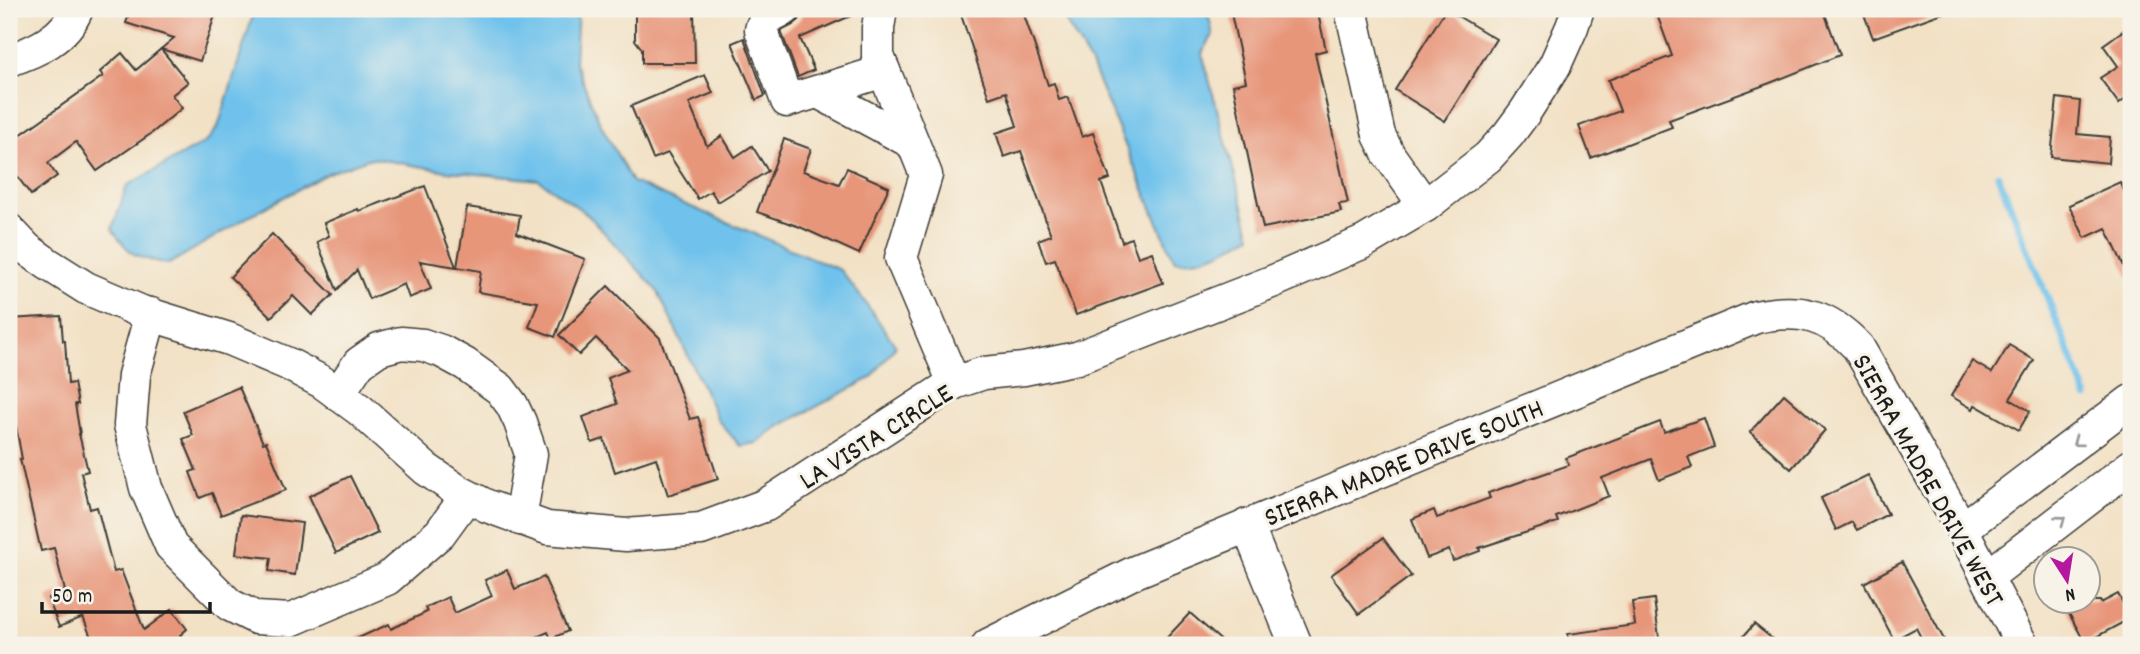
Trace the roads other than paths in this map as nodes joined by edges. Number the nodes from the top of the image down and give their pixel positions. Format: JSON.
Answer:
{"nodes":[{"id":1,"x":77,"y":9,"type":"edge"},
{"id":2,"x":785,"y":9,"type":"edge"},
{"id":3,"x":1351,"y":9,"type":"edge"},
{"id":4,"x":1578,"y":9,"type":"edge"},
{"id":5,"x":881,"y":10,"type":"edge"},
{"id":6,"x":9,"y":60,"type":"edge"},
{"id":7,"x":884,"y":71,"type":"junction"},
{"id":8,"x":818,"y":92,"type":"junction"},
{"id":9,"x":913,"y":143,"type":"junction"},
{"id":10,"x":1424,"y":206,"type":"junction"},
{"id":11,"x":9,"y":230,"type":"edge"},
{"id":12,"x":151,"y":314,"type":"junction"},
{"id":13,"x":1827,"y":322,"type":"joint"},
{"id":14,"x":954,"y":383,"type":"junction"},
{"id":15,"x":338,"y":394,"type":"junction"},
{"id":16,"x":2128,"y":409,"type":"edge"},
{"id":17,"x":2131,"y":466,"type":"edge"},
{"id":18,"x":467,"y":496,"type":"junction"},
{"id":19,"x":520,"y":519,"type":"junction"},
{"id":20,"x":1247,"y":525,"type":"junction"},
{"id":21,"x":1962,"y":529,"type":"junction"},
{"id":22,"x":1987,"y":577,"type":"junction"},
{"id":23,"x":988,"y":645,"type":"edge"},
{"id":24,"x":1296,"y":645,"type":"edge"},
{"id":25,"x":2022,"y":645,"type":"edge"}],
"edges":[{"from":1,"to":6,"type":"street"},
{"from":2,"to":8,"type":"street"},
{"from":3,"to":10,"type":"street"},
{"from":4,"to":10,"type":"street","name":"LA VISTA CIRCLE"},
{"from":5,"to":7,"type":"street"},
{"from":7,"to":8,"type":"street"},
{"from":7,"to":9,"type":"street"},
{"from":8,"to":9,"type":"street"},
{"from":9,"to":14,"type":"street"},
{"from":10,"to":14,"type":"street","name":"LA VISTA CIRCLE"},
{"from":11,"to":12,"type":"street"},
{"from":12,"to":15,"type":"street","name":"LA VISTA CIRCLE"},
{"from":12,"to":18,"type":"street"},
{"from":13,"to":20,"type":"street","name":"SIERRA MADRE DRIVE SOUTH"},
{"from":13,"to":21,"type":"street","name":"SIERRA MADRE DRIVE WEST"},
{"from":14,"to":19,"type":"street","name":"LA VISTA CIRCLE"},
{"from":15,"to":18,"type":"street","name":"LA VISTA CIRCLE"},
{"from":15,"to":19,"type":"street"},
{"from":16,"to":21,"type":"street","one_way":true},
{"from":22,"to":17,"type":"street","one_way":true},
{"from":18,"to":19,"type":"street","name":"LA VISTA CIRCLE"},
{"from":20,"to":23,"type":"street","name":"SIERRA MADRE DRIVE SOUTH"},
{"from":20,"to":24,"type":"street"},
{"from":21,"to":22,"type":"street","name":"SIERRA MADRE DRIVE WEST"},
{"from":22,"to":25,"type":"street","name":"SIERRA MADRE DRIVE WEST"}]}
